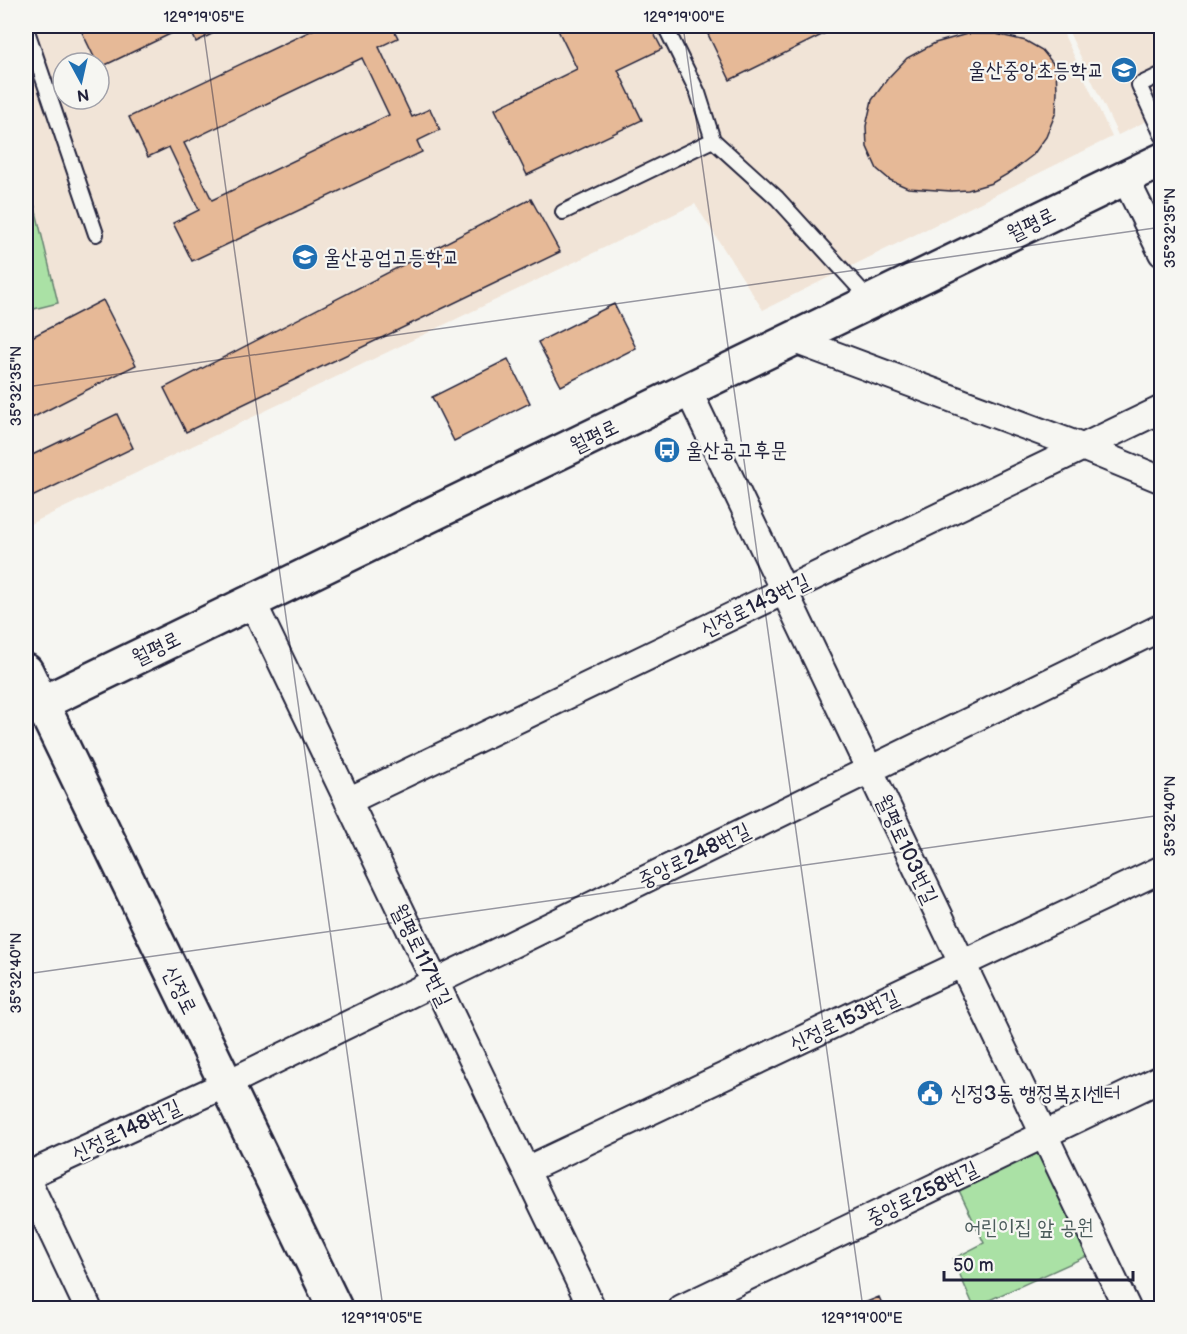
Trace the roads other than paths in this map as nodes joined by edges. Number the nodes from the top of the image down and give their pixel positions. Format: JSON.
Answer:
{"nodes":[{"id":1,"x":665,"y":26,"type":"edge"},
{"id":2,"x":26,"y":28,"type":"edge"},
{"id":3,"x":1161,"y":74,"type":"edge"},
{"id":4,"x":1161,"y":135,"type":"edge"},
{"id":5,"x":713,"y":140,"type":"junction"},
{"id":6,"x":1161,"y":160,"type":"edge"},
{"id":7,"x":1125,"y":178,"type":"junction"},
{"id":8,"x":563,"y":212,"type":"dead end"},
{"id":9,"x":96,"y":234,"type":"dead end"},
{"id":10,"x":1161,"y":253,"type":"edge"},
{"id":11,"x":871,"y":301,"type":"junction"},
{"id":12,"x":792,"y":339,"type":"junction"},
{"id":13,"x":688,"y":390,"type":"junction"},
{"id":14,"x":1161,"y":409,"type":"edge"},
{"id":15,"x":1082,"y":447,"type":"junction"},
{"id":16,"x":1161,"y":480,"type":"edge"},
{"id":17,"x":784,"y":591,"type":"junction"},
{"id":18,"x":252,"y":601,"type":"junction"},
{"id":19,"x":1161,"y":627,"type":"edge"},
{"id":20,"x":26,"y":671,"type":"edge"},
{"id":21,"x":33,"y":707,"type":"edge"},
{"id":22,"x":869,"y":770,"type":"junction"},
{"id":23,"x":348,"y":801,"type":"junction"},
{"id":24,"x":1161,"y":869,"type":"edge"},
{"id":25,"x":962,"y":964,"type":"junction"},
{"id":26,"x":435,"y":982,"type":"junction"},
{"id":27,"x":1161,"y":1078,"type":"edge"},
{"id":28,"x":226,"y":1084,"type":"junction"},
{"id":29,"x":1043,"y":1135,"type":"junction"},
{"id":30,"x":525,"y":1170,"type":"junction"},
{"id":31,"x":26,"y":1177,"type":"edge"},
{"id":32,"x":88,"y":1308,"type":"edge"},
{"id":33,"x":335,"y":1308,"type":"edge"},
{"id":34,"x":592,"y":1308,"type":"edge"},
{"id":35,"x":682,"y":1308,"type":"edge"},
{"id":36,"x":1127,"y":1308,"type":"edge"}],
"edges":[{"from":1,"to":5,"type":"lane"},
{"from":2,"to":9,"type":"lane"},
{"from":3,"to":4,"type":"lane"},
{"from":5,"to":8,"type":"lane"},
{"from":5,"to":11,"type":"lane"},
{"from":6,"to":7,"type":"main road","name":"월평로"},
{"from":7,"to":10,"type":"street"},
{"from":7,"to":11,"type":"main road","name":"월평로"},
{"from":11,"to":12,"type":"main road","name":"월평로"},
{"from":12,"to":13,"type":"main road","name":"월평로"},
{"from":12,"to":15,"type":"street"},
{"from":13,"to":17,"type":"street","name":"월평로103번길"},
{"from":13,"to":18,"type":"main road","name":"월평로"},
{"from":14,"to":15,"type":"street","name":"신정로143번길"},
{"from":15,"to":16,"type":"street"},
{"from":15,"to":17,"type":"street","name":"신정로143번길"},
{"from":17,"to":22,"type":"street","name":"월평로103번길"},
{"from":17,"to":23,"type":"street","name":"신정로143번길"},
{"from":18,"to":21,"type":"main road","name":"월평로"},
{"from":18,"to":23,"type":"street","name":"월평로117번길"},
{"from":19,"to":22,"type":"street","name":"중앙로248번길"},
{"from":20,"to":21,"type":"main road","name":"신정로"},
{"from":21,"to":28,"type":"main road","name":"신정로"},
{"from":22,"to":25,"type":"street","name":"월평로103번길"},
{"from":22,"to":26,"type":"street","name":"중앙로248번길"},
{"from":23,"to":26,"type":"street","name":"월평로117번길"},
{"from":24,"to":25,"type":"street","name":"신정로153번길"},
{"from":25,"to":29,"type":"street","name":"월평로103번길"},
{"from":25,"to":30,"type":"street","name":"신정로153번길"},
{"from":26,"to":28,"type":"street","name":"중앙로248번길"},
{"from":26,"to":30,"type":"street","name":"월평로117번길"},
{"from":27,"to":29,"type":"street","name":"중앙로258번길"},
{"from":28,"to":31,"type":"street","name":"신정로148번길"},
{"from":28,"to":33,"type":"main road","name":"신정로"},
{"from":29,"to":35,"type":"street","name":"중앙로258번길"},
{"from":29,"to":36,"type":"street","name":"월평로103번길"},
{"from":30,"to":34,"type":"street","name":"월평로117번길"},
{"from":31,"to":32,"type":"street"}]}
